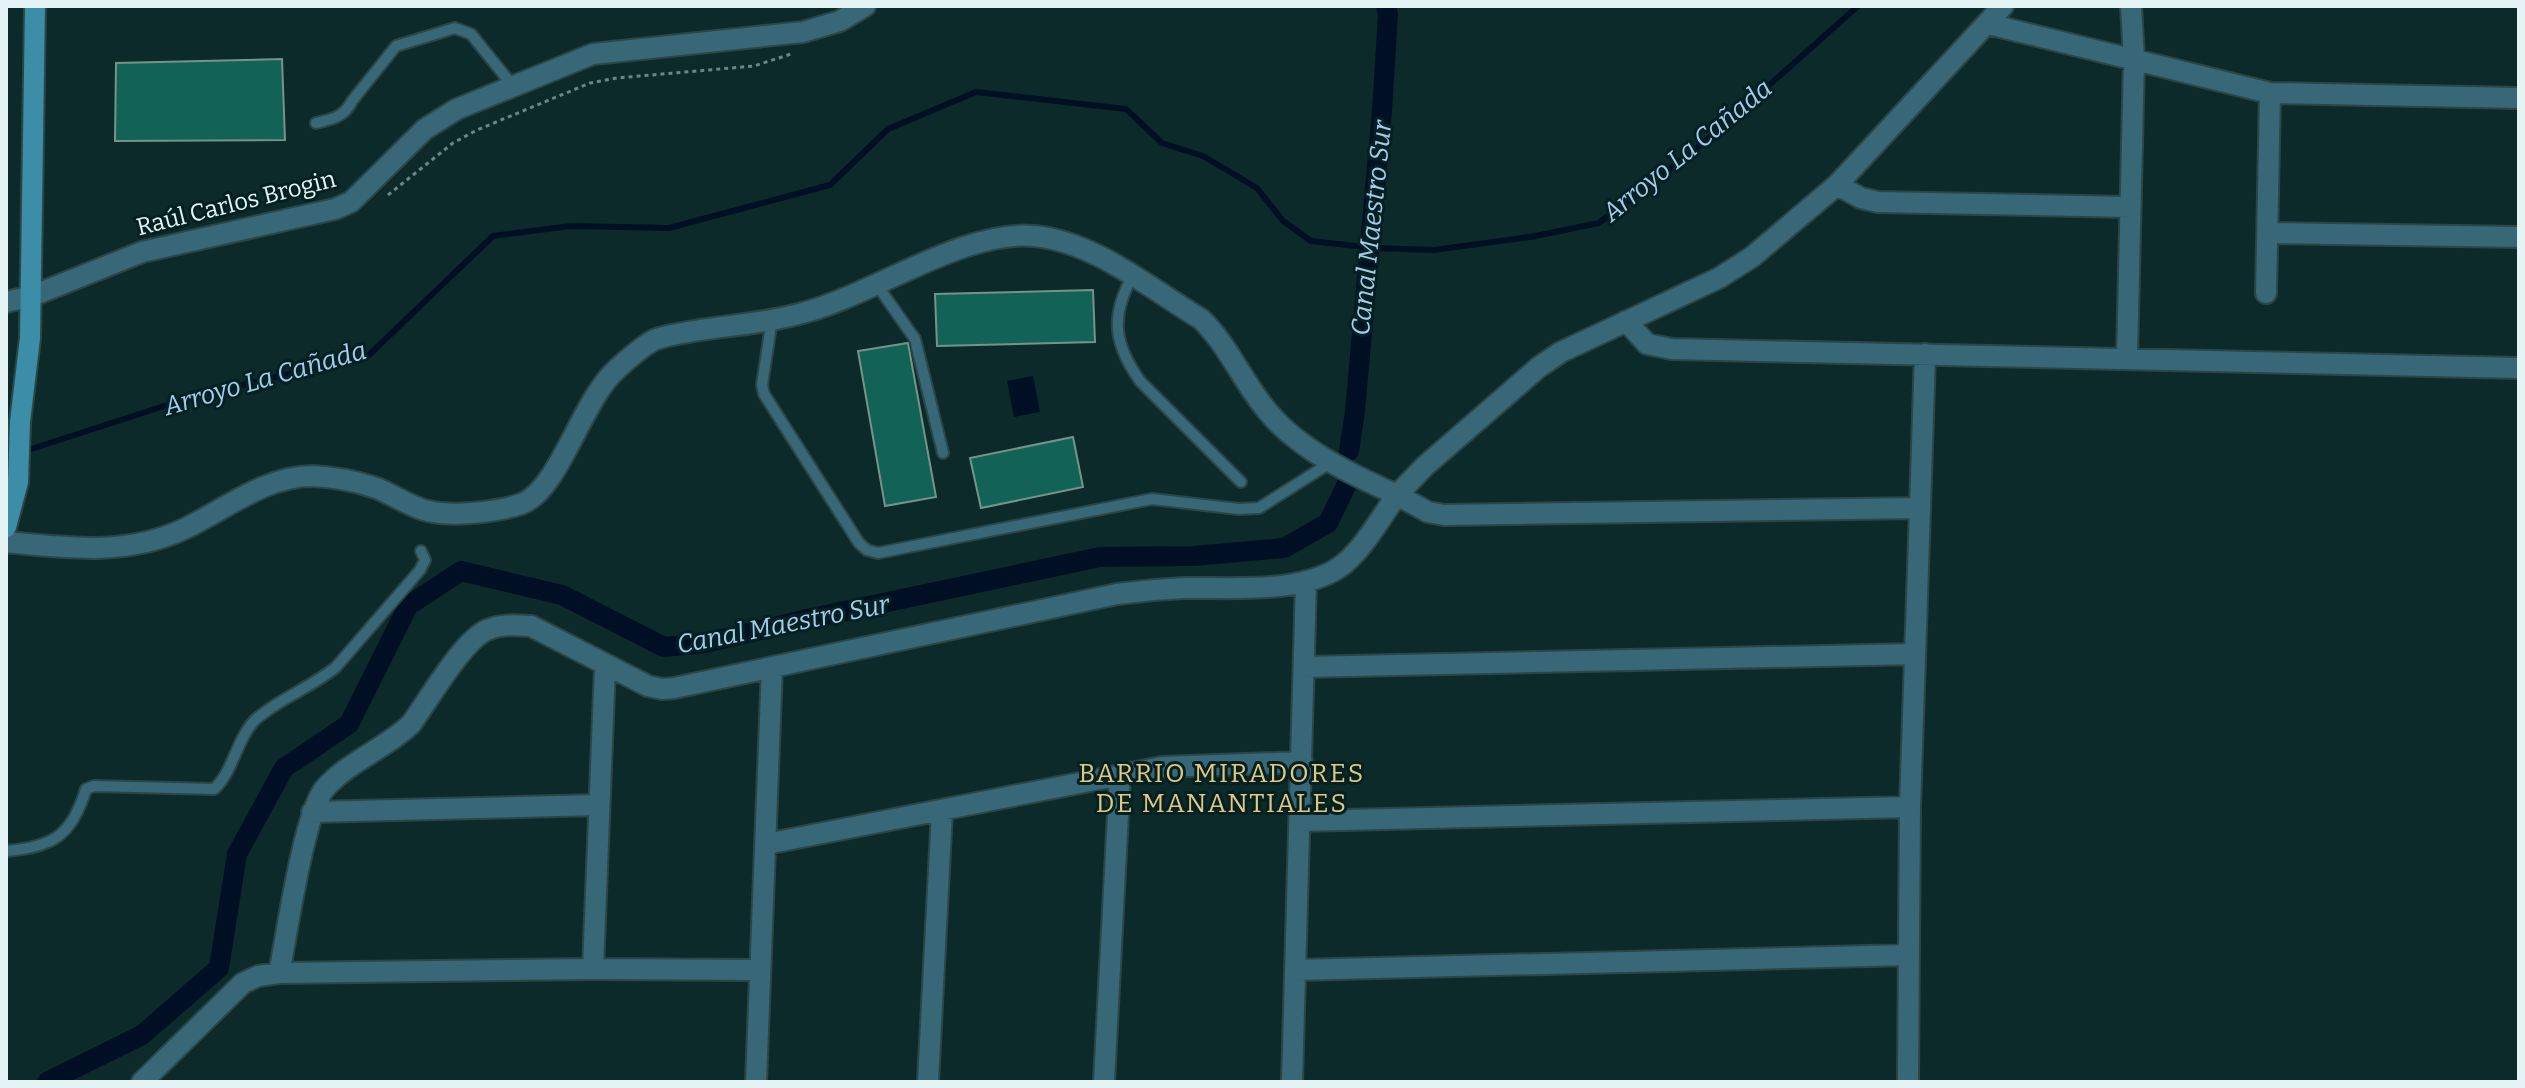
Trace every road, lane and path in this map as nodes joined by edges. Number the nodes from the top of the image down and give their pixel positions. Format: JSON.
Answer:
{"nodes":[{"id":1,"x":35,"y":6,"type":"edge"},
{"id":2,"x":865,"y":6,"type":"edge"},
{"id":3,"x":2003,"y":6,"type":"edge"},
{"id":4,"x":2131,"y":6,"type":"edge"},
{"id":5,"x":1988,"y":24,"type":"junction"},
{"id":6,"x":793,"y":54,"type":"dead end"},
{"id":7,"x":2134,"y":59,"type":"junction"},
{"id":8,"x":513,"y":86,"type":"junction"},
{"id":9,"x":2270,"y":93,"type":"junction"},
{"id":10,"x":2519,"y":98,"type":"edge"},
{"id":11,"x":316,"y":123,"type":"dead end"},
{"id":12,"x":1837,"y":185,"type":"junction"},
{"id":13,"x":384,"y":198,"type":"dead end"},
{"id":14,"x":2130,"y":207,"type":"junction"},
{"id":15,"x":2268,"y":233,"type":"junction"},
{"id":16,"x":2519,"y":237,"type":"edge"},
{"id":17,"x":1132,"y":277,"type":"junction"},
{"id":18,"x":877,"y":285,"type":"junction"},
{"id":19,"x":2266,"y":293,"type":"dead end"},
{"id":20,"x":32,"y":296,"type":"junction"},
{"id":21,"x":6,"y":302,"type":"edge"},
{"id":22,"x":772,"y":319,"type":"junction"},
{"id":23,"x":1626,"y":321,"type":"junction"},
{"id":24,"x":1925,"y":354,"type":"junction"},
{"id":25,"x":2127,"y":358,"type":"junction"},
{"id":26,"x":2519,"y":368,"type":"edge"},
{"id":27,"x":943,"y":453,"type":"dead end"},
{"id":28,"x":1332,"y":461,"type":"junction"},
{"id":29,"x":1241,"y":482,"type":"dead end"},
{"id":30,"x":1397,"y":495,"type":"junction"},
{"id":31,"x":1920,"y":508,"type":"junction"},
{"id":32,"x":6,"y":516,"type":"edge"},
{"id":33,"x":6,"y":525,"type":"edge"},
{"id":34,"x":6,"y":542,"type":"edge"},
{"id":35,"x":421,"y":551,"type":"dead end"},
{"id":36,"x":1306,"y":581,"type":"junction"},
{"id":37,"x":1915,"y":654,"type":"junction"},
{"id":38,"x":605,"y":666,"type":"junction"},
{"id":39,"x":772,"y":667,"type":"junction"},
{"id":40,"x":1304,"y":667,"type":"junction"},
{"id":41,"x":1302,"y":762,"type":"junction"},
{"id":42,"x":1120,"y":775,"type":"junction"},
{"id":43,"x":598,"y":805,"type":"junction"},
{"id":44,"x":1910,"y":807,"type":"junction"},
{"id":45,"x":942,"y":811,"type":"junction"},
{"id":46,"x":312,"y":812,"type":"junction"},
{"id":47,"x":1300,"y":821,"type":"junction"},
{"id":48,"x":766,"y":844,"type":"junction"},
{"id":49,"x":6,"y":851,"type":"edge"},
{"id":50,"x":1908,"y":955,"type":"junction"},
{"id":51,"x":593,"y":969,"type":"junction"},
{"id":52,"x":759,"y":970,"type":"junction"},
{"id":53,"x":1296,"y":970,"type":"junction"},
{"id":54,"x":279,"y":973,"type":"junction"},
{"id":55,"x":142,"y":1082,"type":"edge"},
{"id":56,"x":756,"y":1082,"type":"edge"},
{"id":57,"x":928,"y":1082,"type":"edge"},
{"id":58,"x":1104,"y":1082,"type":"edge"},
{"id":59,"x":1292,"y":1082,"type":"edge"},
{"id":60,"x":1908,"y":1082,"type":"edge"}],
"edges":[{"from":1,"to":20,"type":"main road"},
{"from":2,"to":8,"type":"street","name":"Raúl Carlos Brogin"},
{"from":3,"to":5,"type":"street"},
{"from":4,"to":7,"type":"street"},
{"from":5,"to":7,"type":"street"},
{"from":5,"to":12,"type":"street"},
{"from":6,"to":13,"type":"path"},
{"from":7,"to":9,"type":"street"},
{"from":7,"to":14,"type":"street"},
{"from":8,"to":11,"type":"lane"},
{"from":8,"to":20,"type":"street","name":"Raúl Carlos Brogin"},
{"from":9,"to":10,"type":"street"},
{"from":9,"to":15,"type":"street"},
{"from":12,"to":14,"type":"street"},
{"from":12,"to":23,"type":"street"},
{"from":14,"to":25,"type":"street"},
{"from":15,"to":16,"type":"street"},
{"from":15,"to":19,"type":"street"},
{"from":17,"to":18,"type":"street"},
{"from":17,"to":28,"type":"street"},
{"from":17,"to":29,"type":"lane"},
{"from":18,"to":22,"type":"street"},
{"from":18,"to":27,"type":"lane"},
{"from":20,"to":21,"type":"street","name":"Raúl Carlos Brogin"},
{"from":20,"to":33,"type":"main road"},
{"from":22,"to":28,"type":"lane"},
{"from":22,"to":34,"type":"street"},
{"from":23,"to":24,"type":"street"},
{"from":23,"to":30,"type":"street"},
{"from":24,"to":25,"type":"street"},
{"from":24,"to":31,"type":"street"},
{"from":25,"to":26,"type":"street"},
{"from":28,"to":30,"type":"street"},
{"from":30,"to":31,"type":"street"},
{"from":30,"to":36,"type":"street"},
{"from":31,"to":37,"type":"street"},
{"from":32,"to":33,"type":"main road"},
{"from":35,"to":49,"type":"lane"},
{"from":36,"to":39,"type":"street"},
{"from":36,"to":40,"type":"street"},
{"from":37,"to":40,"type":"street"},
{"from":37,"to":44,"type":"street"},
{"from":38,"to":39,"type":"street"},
{"from":38,"to":43,"type":"street"},
{"from":38,"to":46,"type":"street"},
{"from":39,"to":48,"type":"street"},
{"from":40,"to":41,"type":"street"},
{"from":41,"to":42,"type":"street"},
{"from":41,"to":47,"type":"street"},
{"from":42,"to":45,"type":"street"},
{"from":42,"to":58,"type":"street"},
{"from":43,"to":46,"type":"street"},
{"from":43,"to":51,"type":"street"},
{"from":44,"to":47,"type":"street"},
{"from":44,"to":50,"type":"street"},
{"from":45,"to":48,"type":"street"},
{"from":45,"to":57,"type":"street"},
{"from":46,"to":54,"type":"street"},
{"from":47,"to":53,"type":"street"},
{"from":48,"to":52,"type":"street"},
{"from":50,"to":53,"type":"street"},
{"from":50,"to":60,"type":"street"},
{"from":51,"to":52,"type":"street"},
{"from":51,"to":54,"type":"street"},
{"from":52,"to":56,"type":"street"},
{"from":53,"to":59,"type":"street"},
{"from":54,"to":55,"type":"street"}]}
